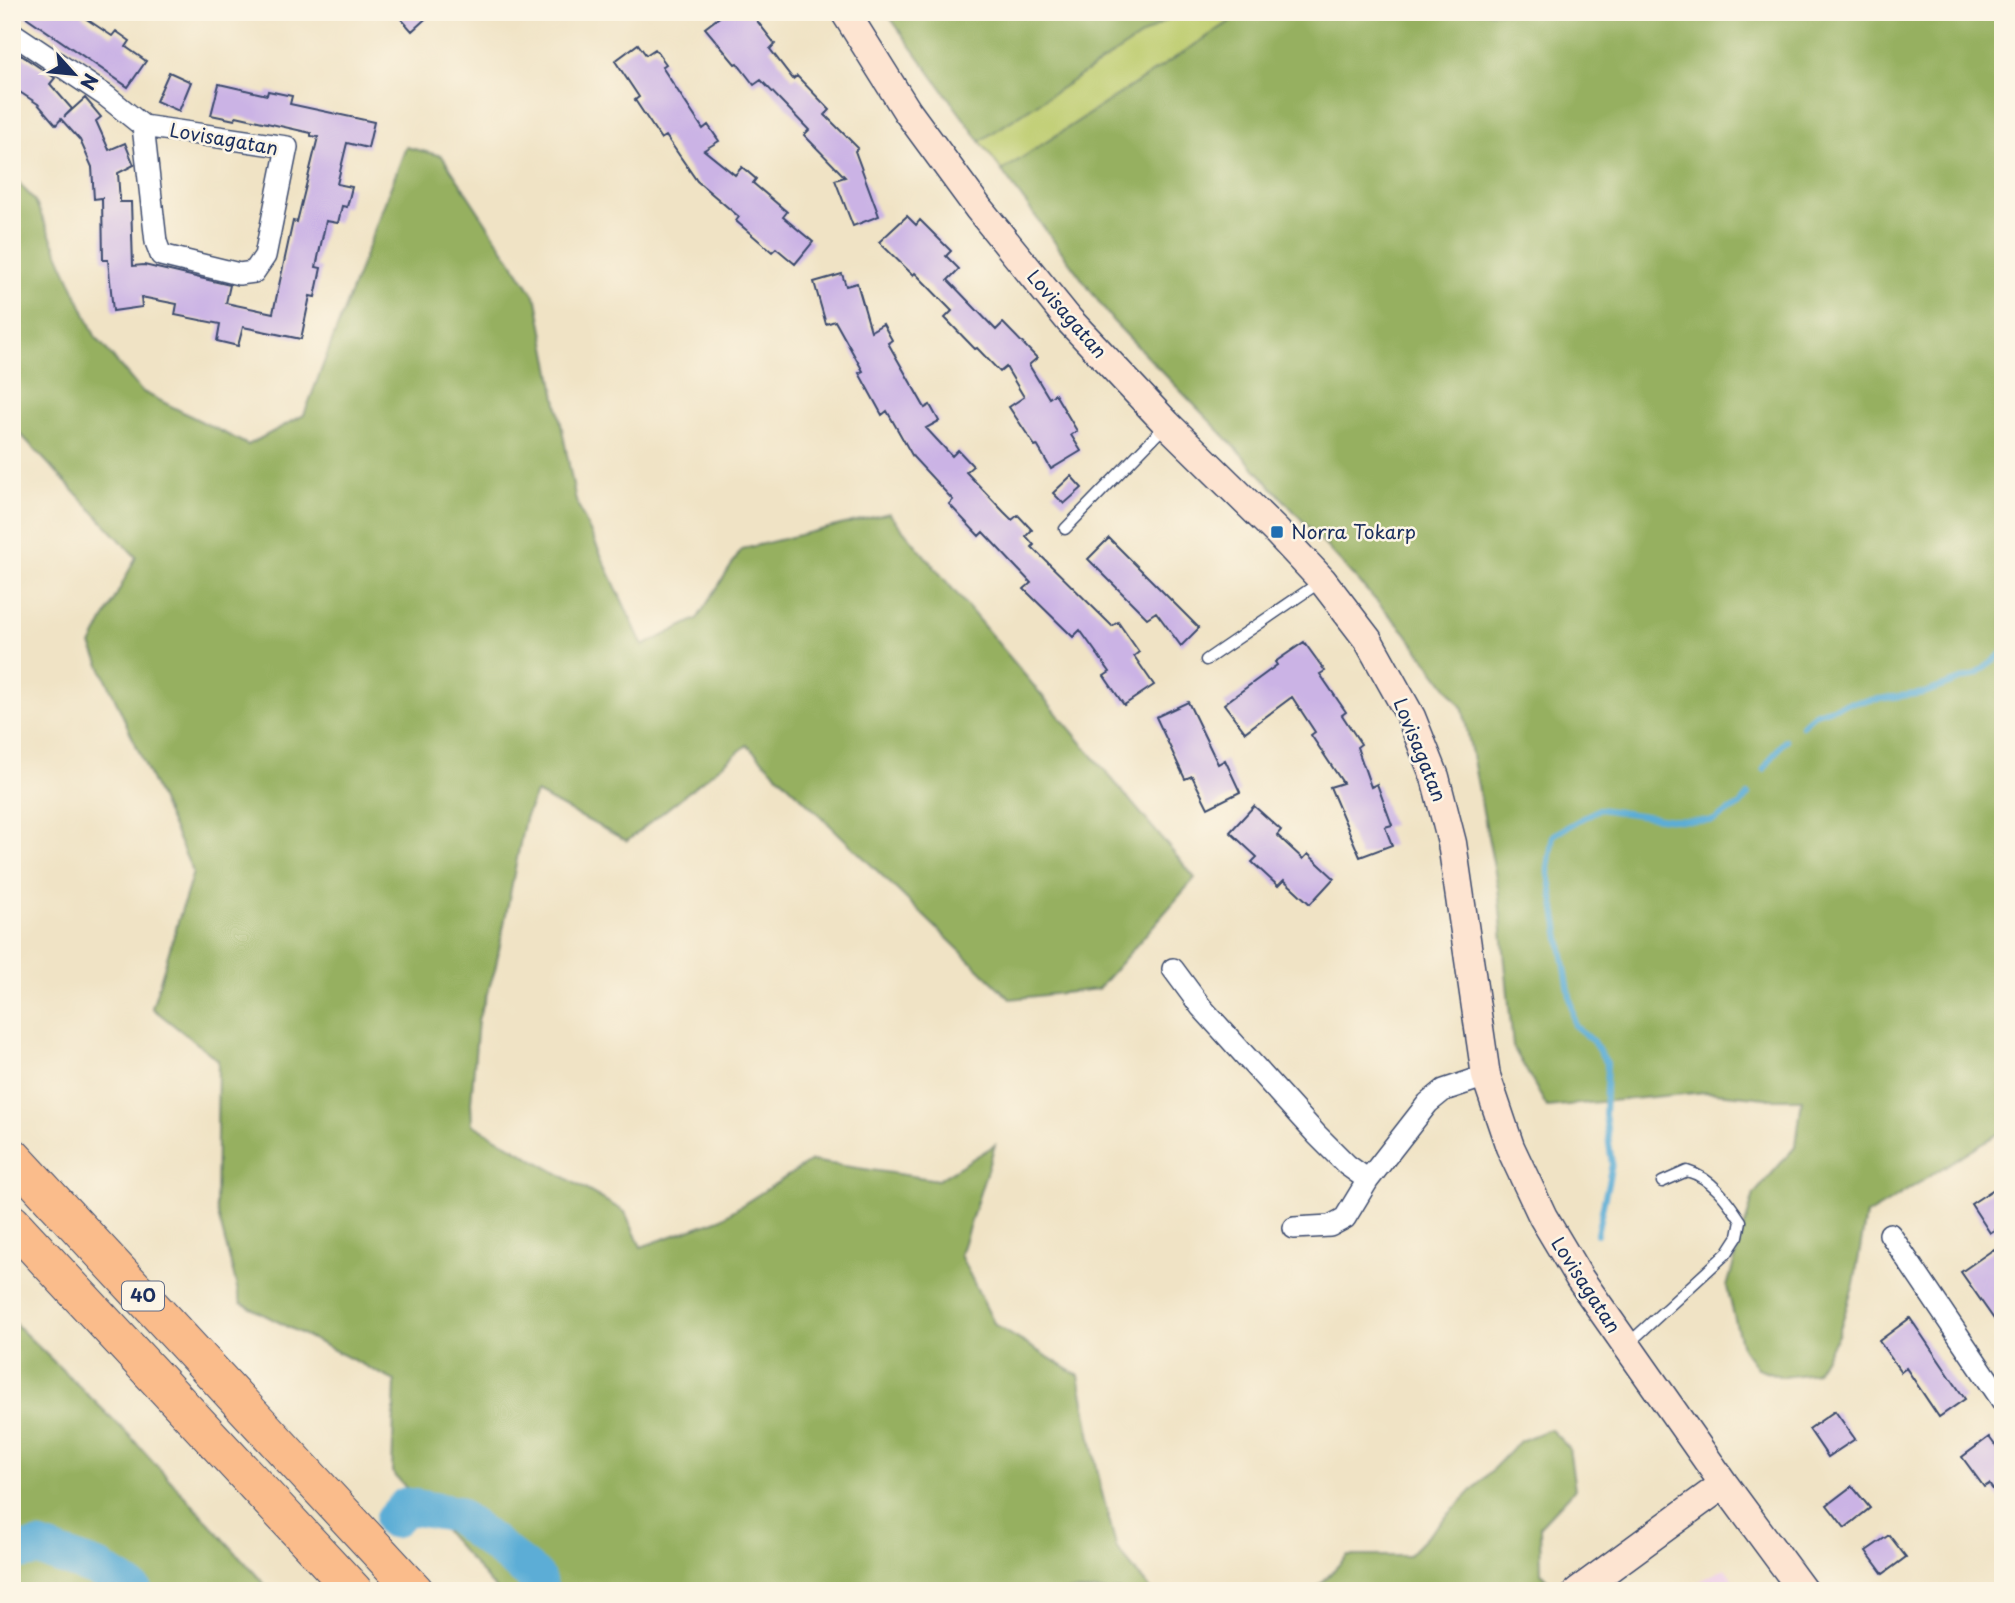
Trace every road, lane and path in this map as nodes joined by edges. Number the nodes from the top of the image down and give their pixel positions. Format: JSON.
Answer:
{"nodes":[{"id":1,"x":845,"y":12,"type":"edge"},
{"id":2,"x":12,"y":33,"type":"edge"},
{"id":3,"x":143,"y":126,"type":"junction"},
{"id":4,"x":1167,"y":424,"type":"junction"},
{"id":5,"x":1065,"y":529,"type":"dead end"},
{"id":6,"x":1322,"y":580,"type":"junction"},
{"id":7,"x":1206,"y":660,"type":"dead end"},
{"id":8,"x":1173,"y":969,"type":"dead end"},
{"id":9,"x":1476,"y":1079,"type":"junction"},
{"id":10,"x":12,"y":1156,"type":"edge"},
{"id":11,"x":1368,"y":1180,"type":"junction"},
{"id":12,"x":1662,"y":1182,"type":"dead end"},
{"id":13,"x":12,"y":1223,"type":"edge"},
{"id":14,"x":1294,"y":1228,"type":"dead end"},
{"id":15,"x":1890,"y":1234,"type":"dead end"},
{"id":16,"x":1626,"y":1346,"type":"junction"},
{"id":17,"x":2000,"y":1390,"type":"edge"},
{"id":18,"x":1724,"y":1484,"type":"junction"},
{"id":19,"x":335,"y":1576,"type":"edge"},
{"id":20,"x":408,"y":1582,"type":"edge"},
{"id":21,"x":354,"y":1591,"type":"edge"},
{"id":22,"x":1578,"y":1591,"type":"edge"},
{"id":23,"x":1803,"y":1591,"type":"edge"}],
"edges":[{"from":1,"to":4,"type":"street","name":"Lovisagatan"},
{"from":2,"to":3,"type":"street","name":"Lovisagatan"},
{"from":3,"to":3,"type":"street","name":"Lovisagatan"},
{"from":4,"to":5,"type":"lane"},
{"from":4,"to":6,"type":"street","name":"Lovisagatan"},
{"from":6,"to":7,"type":"lane"},
{"from":6,"to":9,"type":"street","name":"Lovisagatan"},
{"from":8,"to":11,"type":"street"},
{"from":9,"to":11,"type":"street"},
{"from":9,"to":16,"type":"street","name":"Lovisagatan"},
{"from":10,"to":20,"type":"highway","number":"40"},
{"from":11,"to":14,"type":"street"},
{"from":12,"to":16,"type":"lane"},
{"from":13,"to":19,"type":"highway","number":"40"},
{"from":15,"to":17,"type":"street"},
{"from":16,"to":18,"type":"street","name":"Lovisagatan"},
{"from":18,"to":22,"type":"street"},
{"from":18,"to":23,"type":"street","name":"Lovisagatan"},
{"from":19,"to":21,"type":"highway","number":"40"}]}
